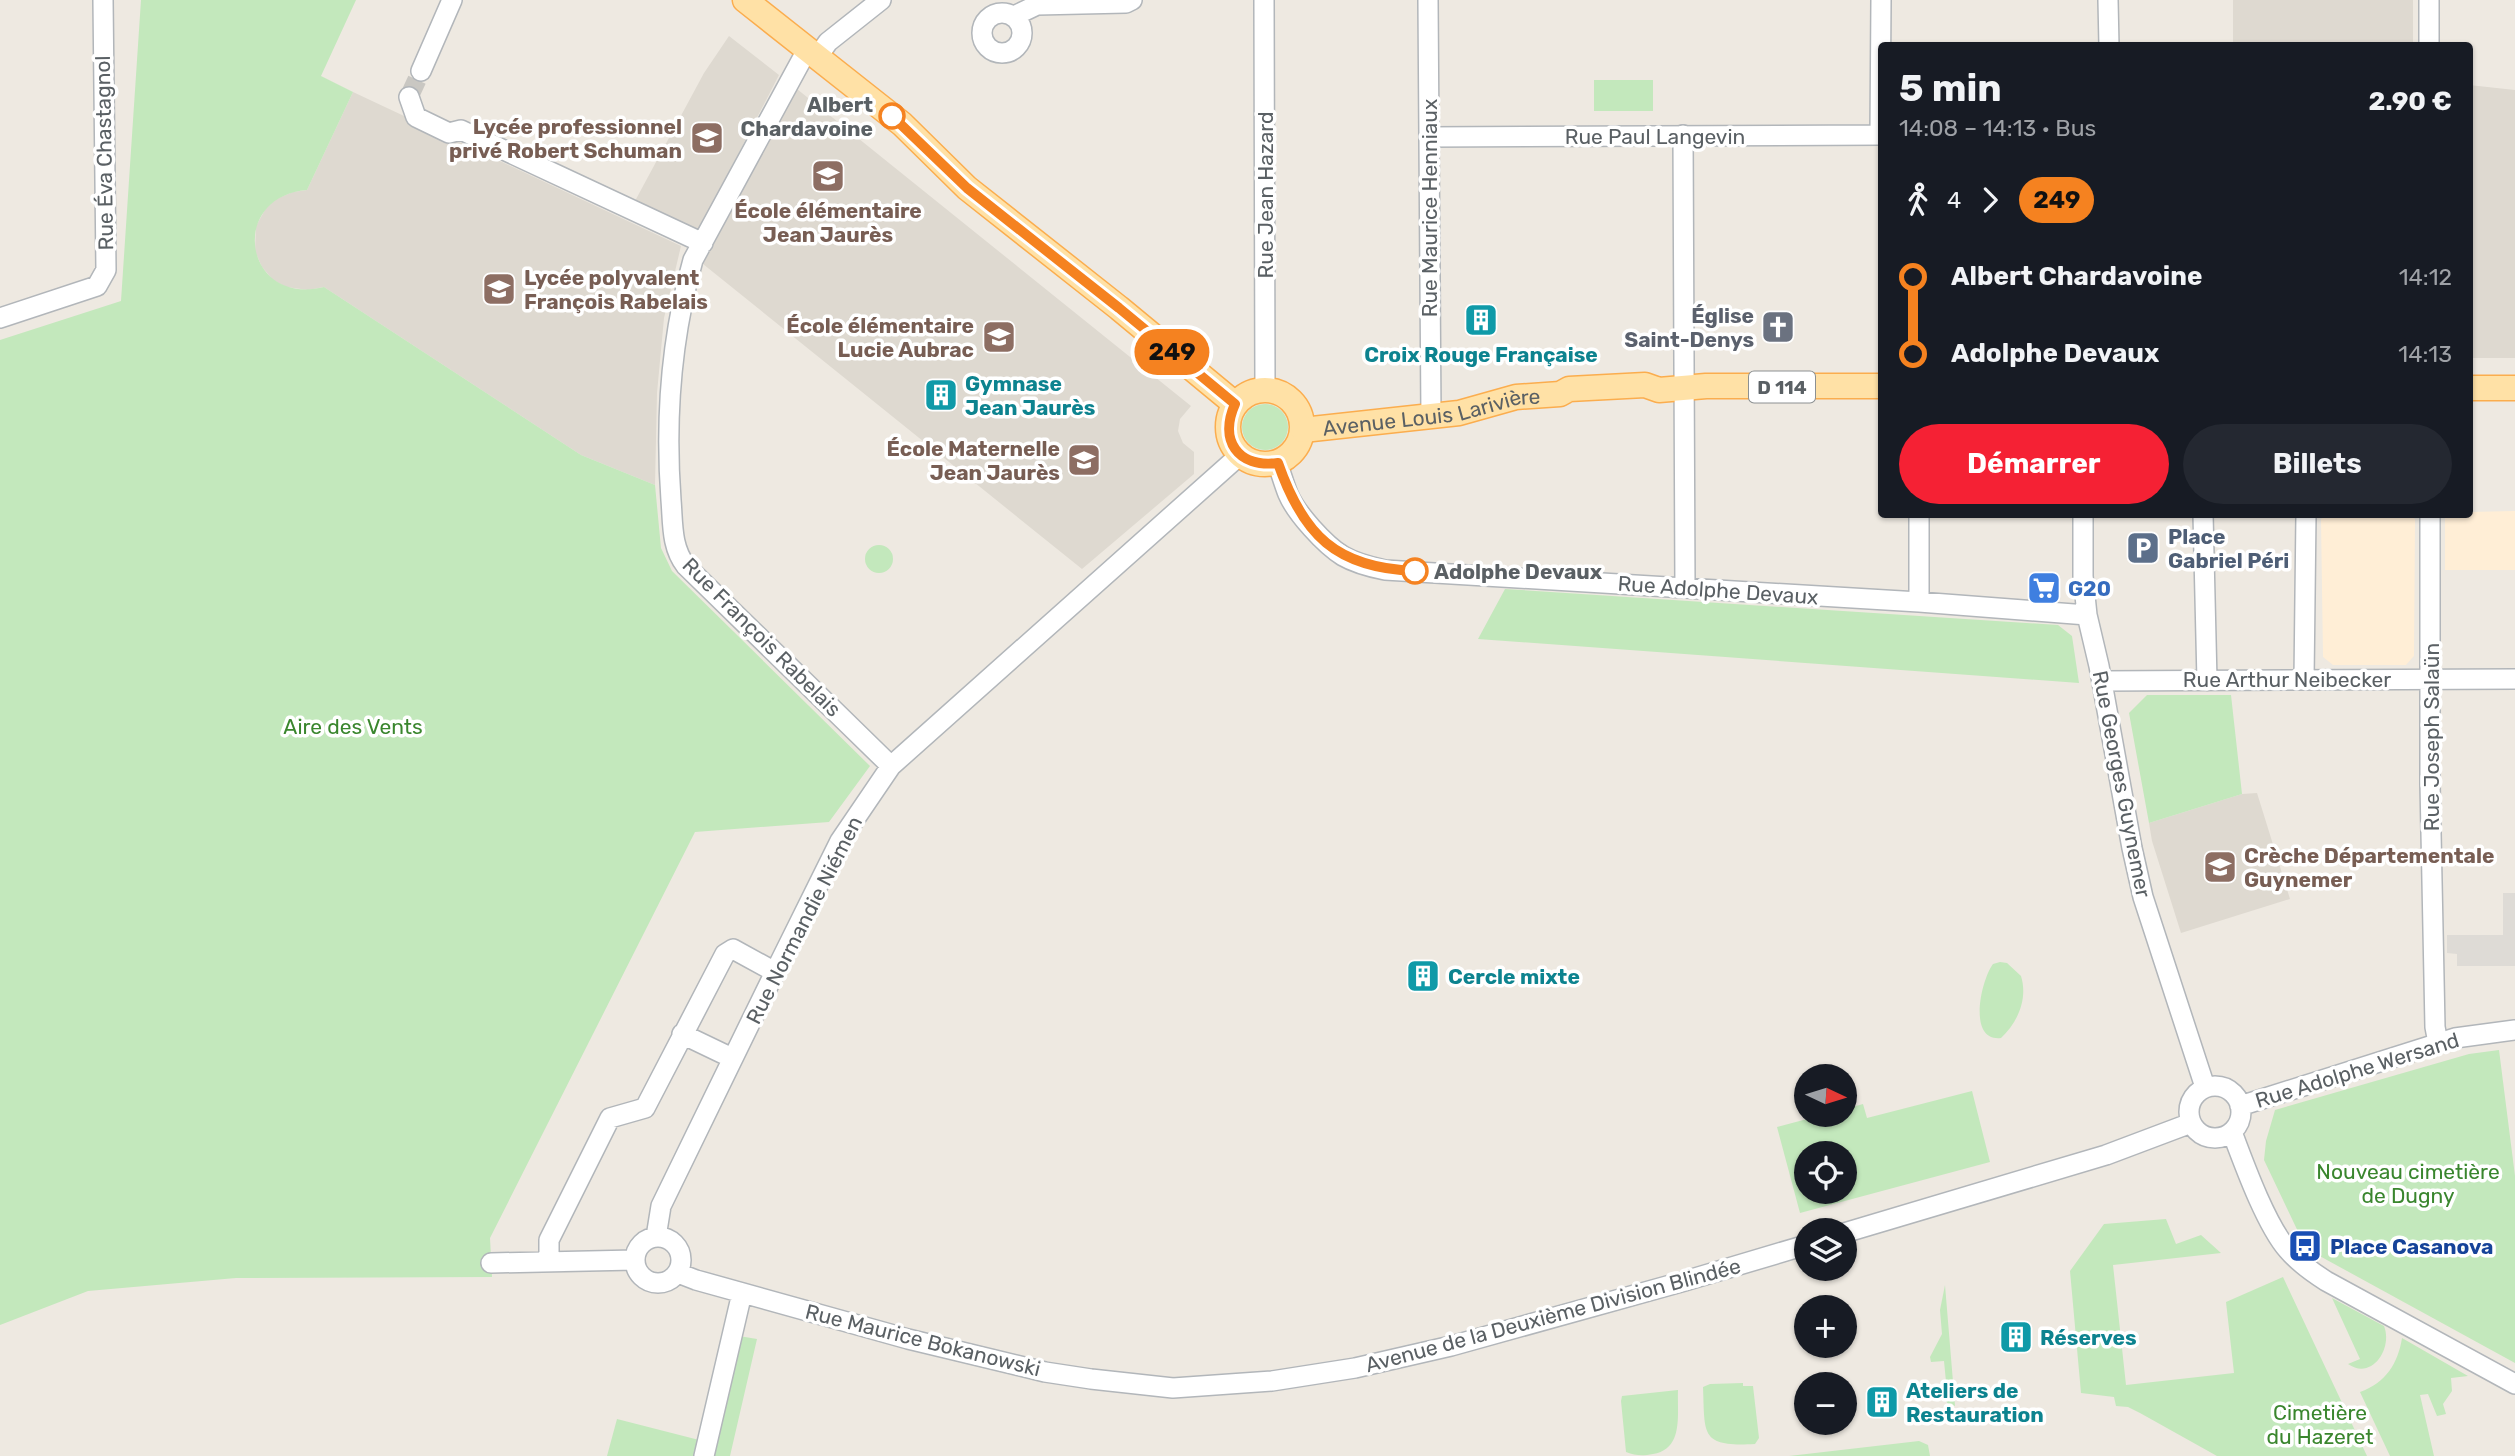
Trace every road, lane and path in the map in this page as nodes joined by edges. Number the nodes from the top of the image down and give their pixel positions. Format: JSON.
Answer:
{"nodes":[{"id":1,"x":103,"y":0,"type":"edge"},
{"id":2,"x":452,"y":0,"type":"edge"},
{"id":3,"x":745,"y":0,"type":"edge"},
{"id":4,"x":881,"y":0,"type":"edge"},
{"id":5,"x":1132,"y":0,"type":"edge"},
{"id":6,"x":1264,"y":0,"type":"edge"},
{"id":7,"x":1428,"y":0,"type":"edge"},
{"id":8,"x":1881,"y":0,"type":"edge"},
{"id":9,"x":2108,"y":0,"type":"edge"},
{"id":10,"x":2429,"y":0,"type":"edge"},
{"id":11,"x":1014,"y":16,"type":"dead end"},
{"id":12,"x":1881,"y":42,"type":"edge"},
{"id":13,"x":2109,"y":42,"type":"edge"},
{"id":14,"x":2429,"y":42,"type":"edge"},
{"id":15,"x":813,"y":52,"type":"junction"},
{"id":16,"x":421,"y":71,"type":"tunnel mouth"},
{"id":17,"x":409,"y":97,"type":"dead end"},
{"id":18,"x":1683,"y":135,"type":"junction"},
{"id":19,"x":1878,"y":135,"type":"edge"},
{"id":20,"x":1429,"y":137,"type":"junction"},
{"id":21,"x":703,"y":243,"type":"junction"},
{"id":22,"x":0,"y":318,"type":"edge"},
{"id":23,"x":1878,"y":386,"type":"edge"},
{"id":24,"x":1671,"y":388,"type":"junction"},
{"id":25,"x":2473,"y":388,"type":"edge"},
{"id":26,"x":2515,"y":388,"type":"edge"},
{"id":27,"x":1265,"y":389,"type":"junction"},
{"id":28,"x":1235,"y":404,"type":"junction"},
{"id":29,"x":1431,"y":417,"type":"junction"},
{"id":30,"x":1303,"y":430,"type":"junction"},
{"id":31,"x":1240,"y":455,"type":"junction"},
{"id":32,"x":1278,"y":463,"type":"junction"},
{"id":33,"x":1919,"y":518,"type":"edge"},
{"id":34,"x":2083,"y":518,"type":"edge"},
{"id":35,"x":2203,"y":518,"type":"edge"},
{"id":36,"x":2306,"y":518,"type":"edge"},
{"id":37,"x":2430,"y":518,"type":"edge"},
{"id":38,"x":1685,"y":588,"type":"junction"},
{"id":39,"x":1919,"y":602,"type":"junction"},
{"id":40,"x":2087,"y":615,"type":"junction"},
{"id":41,"x":2304,"y":679,"type":"junction"},
{"id":42,"x":2431,"y":679,"type":"junction"},
{"id":43,"x":2515,"y":680,"type":"edge"},
{"id":44,"x":2102,"y":681,"type":"junction"},
{"id":45,"x":2207,"y":681,"type":"junction"},
{"id":46,"x":891,"y":766,"type":"junction"},
{"id":47,"x":775,"y":972,"type":"junction"},
{"id":48,"x":2515,"y":1030,"type":"edge"},
{"id":49,"x":682,"y":1034,"type":"junction"},
{"id":50,"x":2438,"y":1043,"type":"junction"},
{"id":51,"x":733,"y":1058,"type":"junction"},
{"id":52,"x":2205,"y":1087,"type":"junction"},
{"id":53,"x":2240,"y":1106,"type":"junction"},
{"id":54,"x":2191,"y":1123,"type":"junction"},
{"id":55,"x":2232,"y":1132,"type":"junction"},
{"id":56,"x":1857,"y":1229,"type":"edge"},
{"id":57,"x":656,"y":1237,"type":"junction"},
{"id":58,"x":1794,"y":1249,"type":"edge"},
{"id":59,"x":635,"y":1260,"type":"junction"},
{"id":60,"x":549,"y":1262,"type":"junction"},
{"id":61,"x":491,"y":1263,"type":"dead end"},
{"id":62,"x":678,"y":1273,"type":"junction"},
{"id":63,"x":742,"y":1293,"type":"junction"},
{"id":64,"x":2515,"y":1384,"type":"edge"},
{"id":65,"x":1173,"y":1388,"type":"joint"},
{"id":66,"x":704,"y":1456,"type":"edge"}],
"edges":[{"from":1,"to":22,"type":"street","name":"Rue Éva Chastagnol"},
{"from":2,"to":16,"type":"street"},
{"from":3,"to":15,"type":"main road"},
{"from":4,"to":15,"type":"street","name":"Rue François Rabelais"},
{"from":5,"to":11,"type":"street"},
{"from":6,"to":27,"type":"street","name":"Rue Jean Hazard"},
{"from":7,"to":20,"type":"street","name":"Rue Maurice Henniaux"},
{"from":8,"to":12,"type":"street"},
{"from":9,"to":13,"type":"street"},
{"from":10,"to":14,"type":"street"},
{"from":15,"to":21,"type":"street","name":"Rue François Rabelais"},
{"from":15,"to":28,"type":"main road"},
{"from":17,"to":21,"type":"street"},
{"from":18,"to":19,"type":"street","name":"Rue Paul Langevin"},
{"from":18,"to":20,"type":"street","name":"Rue Paul Langevin"},
{"from":18,"to":24,"type":"street"},
{"from":20,"to":29,"type":"street","name":"Rue Maurice Henniaux"},
{"from":21,"to":46,"type":"street","name":"Rue François Rabelais"},
{"from":23,"to":24,"type":"main road","name":"Avenue Louis Larivière","number":"D 114"},
{"from":24,"to":29,"type":"main road","name":"Avenue Louis Larivière","number":"D 114"},
{"from":24,"to":38,"type":"street"},
{"from":25,"to":26,"type":"main road"},
{"from":27,"to":28,"type":"main road"},
{"from":27,"to":30,"type":"main road"},
{"from":28,"to":31,"type":"main road"},
{"from":29,"to":30,"type":"main road","name":"Avenue Louis Larivière","number":"D 114"},
{"from":30,"to":32,"type":"main road"},
{"from":31,"to":32,"type":"main road"},
{"from":31,"to":46,"type":"street","name":"Rue Normandie Niémen"},
{"from":32,"to":38,"type":"street","name":"Rue Adolphe Devaux"},
{"from":33,"to":39,"type":"street"},
{"from":34,"to":40,"type":"street","name":"Rue Georges Guynemer"},
{"from":35,"to":45,"type":"street"},
{"from":36,"to":41,"type":"street"},
{"from":37,"to":42,"type":"street","name":"Rue Joseph Salaün"},
{"from":38,"to":39,"type":"street","name":"Rue Adolphe Devaux"},
{"from":39,"to":40,"type":"street","name":"Rue Adolphe Devaux"},
{"from":40,"to":44,"type":"street","name":"Rue Georges Guynemer"},
{"from":41,"to":42,"type":"street","name":"Rue Arthur Neibecker"},
{"from":41,"to":45,"type":"street","name":"Rue Arthur Neibecker"},
{"from":42,"to":43,"type":"street","name":"Rue Arthur Neibecker"},
{"from":42,"to":50,"type":"street","name":"Rue Joseph Salaün"},
{"from":44,"to":45,"type":"street","name":"Rue Arthur Neibecker"},
{"from":44,"to":52,"type":"street","name":"Rue Georges Guynemer"},
{"from":46,"to":47,"type":"street","name":"Rue Normandie Niémen"},
{"from":47,"to":49,"type":"street"},
{"from":47,"to":51,"type":"street","name":"Rue Normandie Niémen"},
{"from":48,"to":50,"type":"street","name":"Rue Adolphe Wersand"},
{"from":49,"to":51,"type":"street"},
{"from":49,"to":60,"type":"street"},
{"from":50,"to":53,"type":"street","name":"Rue Adolphe Wersand"},
{"from":51,"to":57,"type":"street","name":"Rue Normandie Niémen"},
{"from":52,"to":53,"type":"street"},
{"from":52,"to":54,"type":"street"},
{"from":53,"to":55,"type":"street"},
{"from":54,"to":55,"type":"street"},
{"from":54,"to":56,"type":"street"},
{"from":55,"to":64,"type":"street"},
{"from":57,"to":59,"type":"street"},
{"from":57,"to":62,"type":"street"},
{"from":58,"to":65,"type":"street","name":"Avenue de la Deuxième Division Blindée"},
{"from":59,"to":60,"type":"street"},
{"from":59,"to":62,"type":"street"},
{"from":60,"to":61,"type":"street"},
{"from":62,"to":63,"type":"street","name":"Rue Maurice Bokanowski"},
{"from":63,"to":65,"type":"street","name":"Rue Maurice Bokanowski"},
{"from":63,"to":66,"type":"street"}]}
